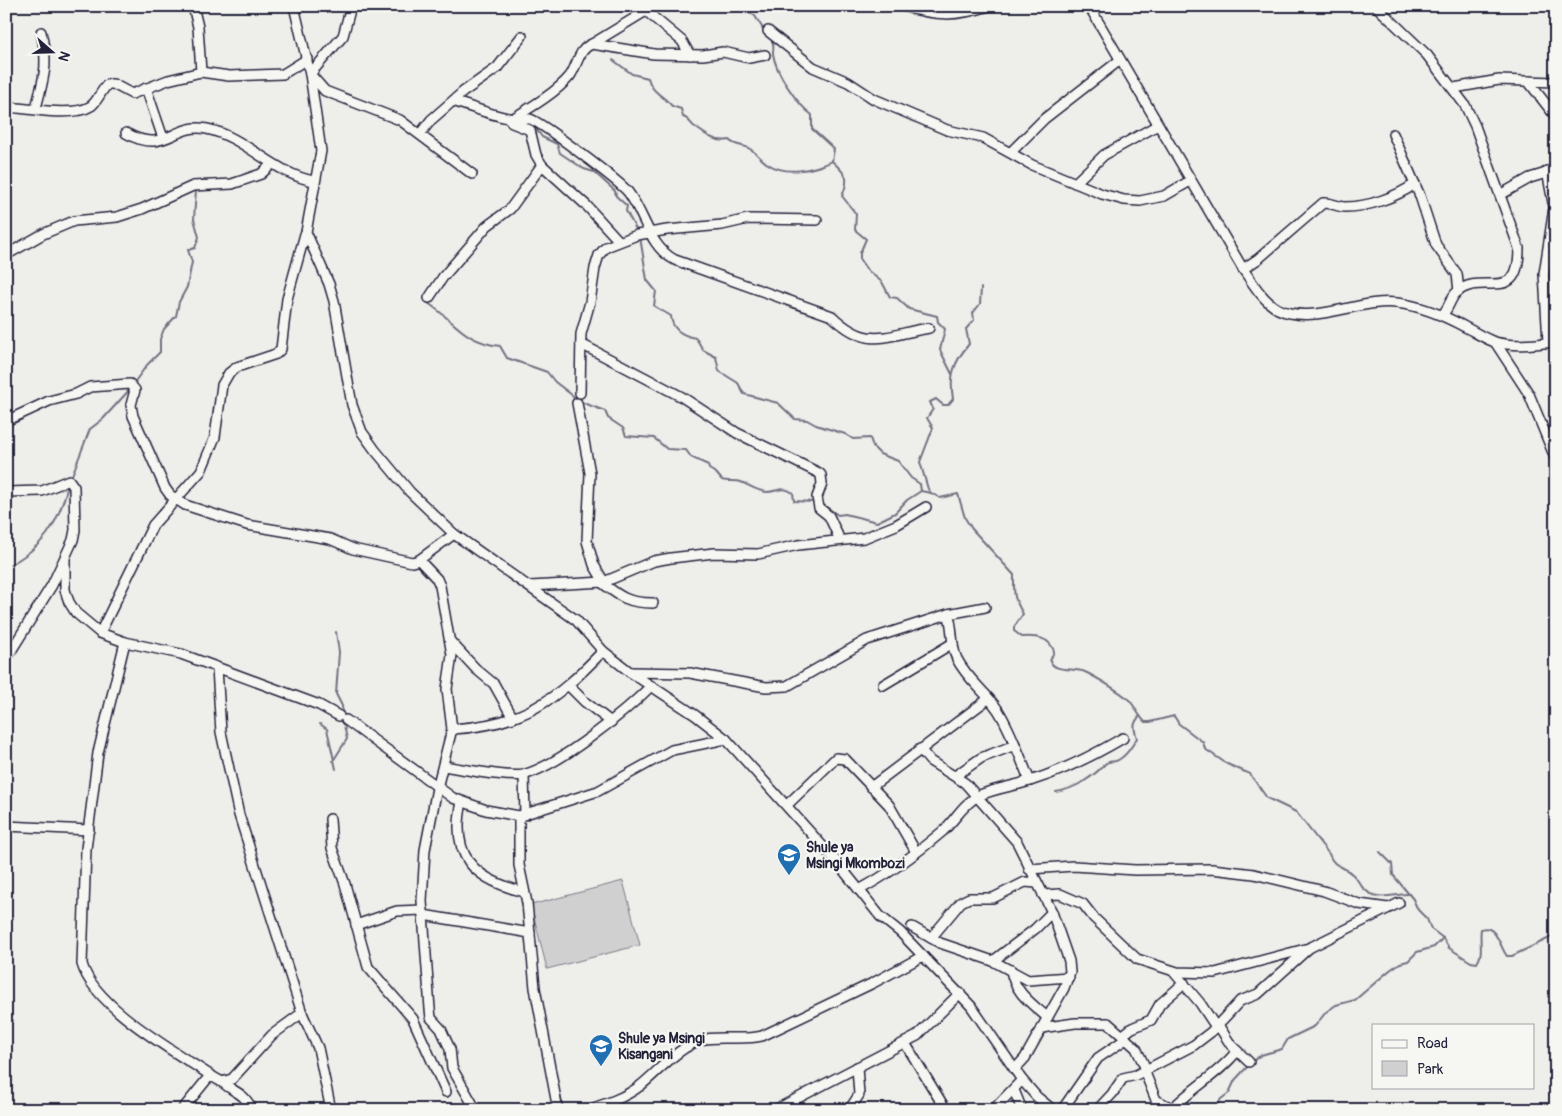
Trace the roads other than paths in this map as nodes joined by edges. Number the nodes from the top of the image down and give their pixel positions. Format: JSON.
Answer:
{"nodes":[{"id":1,"x":193,"y":6,"type":"edge"},
{"id":2,"x":294,"y":6,"type":"edge"},
{"id":3,"x":354,"y":6,"type":"edge"},
{"id":4,"x":902,"y":6,"type":"edge"},
{"id":5,"x":989,"y":6,"type":"edge"},
{"id":6,"x":1089,"y":6,"type":"edge"},
{"id":7,"x":1376,"y":6,"type":"edge"},
{"id":8,"x":643,"y":9,"type":"edge"},
{"id":9,"x":768,"y":31,"type":"dead end"},
{"id":10,"x":41,"y":32,"type":"dead end"},
{"id":11,"x":522,"y":36,"type":"dead end"},
{"id":12,"x":592,"y":44,"type":"junction"},
{"id":13,"x":690,"y":55,"type":"junction"},
{"id":14,"x":765,"y":56,"type":"dead end"},
{"id":15,"x":307,"y":59,"type":"junction"},
{"id":16,"x":1120,"y":60,"type":"junction"},
{"id":17,"x":201,"y":72,"type":"junction"},
{"id":18,"x":310,"y":74,"type":"junction"},
{"id":19,"x":1528,"y":81,"type":"junction"},
{"id":20,"x":1556,"y":82,"type":"edge"},
{"id":21,"x":146,"y":88,"type":"junction"},
{"id":22,"x":1454,"y":88,"type":"junction"},
{"id":23,"x":453,"y":101,"type":"junction"},
{"id":24,"x":6,"y":106,"type":"edge"},
{"id":25,"x":36,"y":108,"type":"junction"},
{"id":26,"x":1556,"y":117,"type":"edge"},
{"id":27,"x":510,"y":119,"type":"junction"},
{"id":28,"x":1158,"y":126,"type":"junction"},
{"id":29,"x":126,"y":133,"type":"dead end"},
{"id":30,"x":420,"y":134,"type":"junction"},
{"id":31,"x":1392,"y":134,"type":"dead end"},
{"id":32,"x":163,"y":138,"type":"junction"},
{"id":33,"x":1012,"y":152,"type":"junction"},
{"id":34,"x":272,"y":164,"type":"junction"},
{"id":35,"x":542,"y":165,"type":"junction"},
{"id":36,"x":1551,"y":171,"type":"edge"},
{"id":37,"x":472,"y":174,"type":"dead end"},
{"id":38,"x":314,"y":181,"type":"junction"},
{"id":39,"x":1190,"y":181,"type":"junction"},
{"id":40,"x":1074,"y":183,"type":"junction"},
{"id":41,"x":1415,"y":184,"type":"junction"},
{"id":42,"x":1500,"y":195,"type":"junction"},
{"id":43,"x":816,"y":220,"type":"dead end"},
{"id":44,"x":306,"y":232,"type":"junction"},
{"id":45,"x":651,"y":233,"type":"junction"},
{"id":46,"x":619,"y":241,"type":"junction"},
{"id":47,"x":6,"y":255,"type":"edge"},
{"id":48,"x":1243,"y":269,"type":"junction"},
{"id":49,"x":1459,"y":291,"type":"junction"},
{"id":50,"x":429,"y":298,"type":"dead end"},
{"id":51,"x":1442,"y":315,"type":"junction"},
{"id":52,"x":929,"y":328,"type":"dead end"},
{"id":53,"x":1494,"y":342,"type":"junction"},
{"id":54,"x":1552,"y":342,"type":"edge"},
{"id":55,"x":581,"y":344,"type":"junction"},
{"id":56,"x":580,"y":393,"type":"dead end"},
{"id":57,"x":577,"y":403,"type":"dead end"},
{"id":58,"x":6,"y":420,"type":"edge"},
{"id":59,"x":1556,"y":460,"type":"edge"},
{"id":60,"x":6,"y":492,"type":"edge"},
{"id":61,"x":177,"y":499,"type":"junction"},
{"id":62,"x":926,"y":506,"type":"dead end"},
{"id":63,"x":454,"y":534,"type":"junction"},
{"id":64,"x":840,"y":540,"type":"junction"},
{"id":65,"x":65,"y":560,"type":"junction"},
{"id":66,"x":420,"y":560,"type":"junction"},
{"id":67,"x":602,"y":582,"type":"junction"},
{"id":68,"x":52,"y":585,"type":"junction"},
{"id":69,"x":530,"y":586,"type":"junction"},
{"id":70,"x":65,"y":590,"type":"junction"},
{"id":71,"x":653,"y":603,"type":"dead end"},
{"id":72,"x":985,"y":607,"type":"dead end"},
{"id":73,"x":948,"y":614,"type":"junction"},
{"id":74,"x":100,"y":633,"type":"junction"},
{"id":75,"x":124,"y":642,"type":"junction"},
{"id":76,"x":450,"y":642,"type":"junction"},
{"id":77,"x":953,"y":643,"type":"junction"},
{"id":78,"x":603,"y":651,"type":"junction"},
{"id":79,"x":6,"y":659,"type":"edge"},
{"id":80,"x":217,"y":668,"type":"junction"},
{"id":81,"x":630,"y":672,"type":"junction"},
{"id":82,"x":883,"y":685,"type":"dead end"},
{"id":83,"x":569,"y":686,"type":"junction"},
{"id":84,"x":651,"y":686,"type":"junction"},
{"id":85,"x":988,"y":699,"type":"junction"},
{"id":86,"x":513,"y":718,"type":"junction"},
{"id":87,"x":611,"y":722,"type":"junction"},
{"id":88,"x":452,"y":729,"type":"junction"},
{"id":89,"x":1123,"y":738,"type":"dead end"},
{"id":90,"x":726,"y":739,"type":"junction"},
{"id":91,"x":1015,"y":745,"type":"junction"},
{"id":92,"x":920,"y":749,"type":"junction"},
{"id":93,"x":444,"y":766,"type":"junction"},
{"id":94,"x":524,"y":775,"type":"junction"},
{"id":95,"x":955,"y":776,"type":"junction"},
{"id":96,"x":1030,"y":781,"type":"junction"},
{"id":97,"x":871,"y":787,"type":"junction"},
{"id":98,"x":437,"y":788,"type":"junction"},
{"id":99,"x":978,"y":796,"type":"junction"},
{"id":100,"x":462,"y":802,"type":"junction"},
{"id":101,"x":786,"y":805,"type":"junction"},
{"id":102,"x":522,"y":815,"type":"junction"},
{"id":103,"x":330,"y":819,"type":"dead end"},
{"id":104,"x":6,"y":826,"type":"edge"},
{"id":105,"x":89,"y":830,"type":"junction"},
{"id":106,"x":916,"y":852,"type":"junction"},
{"id":107,"x":1029,"y":869,"type":"junction"},
{"id":108,"x":1037,"y":884,"type":"junction"},
{"id":109,"x":859,"y":890,"type":"junction"},
{"id":110,"x":524,"y":892,"type":"junction"},
{"id":111,"x":1044,"y":895,"type":"junction"},
{"id":112,"x":1399,"y":903,"type":"dead end"},
{"id":113,"x":1388,"y":908,"type":"junction"},
{"id":114,"x":1052,"y":912,"type":"junction"},
{"id":115,"x":423,"y":913,"type":"junction"},
{"id":116,"x":356,"y":925,"type":"junction"},
{"id":117,"x":912,"y":927,"type":"dead end"},
{"id":118,"x":530,"y":933,"type":"junction"},
{"id":119,"x":931,"y":938,"type":"junction"},
{"id":120,"x":1309,"y":948,"type":"junction"},
{"id":121,"x":923,"y":956,"type":"junction"},
{"id":122,"x":993,"y":961,"type":"junction"},
{"id":123,"x":1012,"y":970,"type":"junction"},
{"id":124,"x":1173,"y":971,"type":"junction"},
{"id":125,"x":1069,"y":978,"type":"junction"},
{"id":126,"x":1184,"y":983,"type":"junction"},
{"id":127,"x":960,"y":994,"type":"junction"},
{"id":128,"x":302,"y":1013,"type":"junction"},
{"id":129,"x":1047,"y":1017,"type":"junction"},
{"id":130,"x":1217,"y":1026,"type":"junction"},
{"id":131,"x":1041,"y":1028,"type":"junction"},
{"id":132,"x":1124,"y":1037,"type":"junction"},
{"id":133,"x":905,"y":1043,"type":"junction"},
{"id":134,"x":1237,"y":1051,"type":"junction"},
{"id":135,"x":1249,"y":1062,"type":"dead end"},
{"id":136,"x":857,"y":1067,"type":"junction"},
{"id":137,"x":1015,"y":1069,"type":"junction"},
{"id":138,"x":1145,"y":1070,"type":"junction"},
{"id":139,"x":213,"y":1077,"type":"junction"},
{"id":140,"x":1022,"y":1080,"type":"junction"},
{"id":141,"x":222,"y":1082,"type":"junction"},
{"id":142,"x":1014,"y":1090,"type":"junction"},
{"id":143,"x":446,"y":1092,"type":"dead end"},
{"id":144,"x":1174,"y":1109,"type":"edge"},
{"id":145,"x":182,"y":1110,"type":"edge"},
{"id":146,"x":252,"y":1110,"type":"edge"},
{"id":147,"x":331,"y":1110,"type":"edge"},
{"id":148,"x":476,"y":1110,"type":"edge"},
{"id":149,"x":558,"y":1110,"type":"edge"},
{"id":150,"x":587,"y":1110,"type":"edge"},
{"id":151,"x":775,"y":1110,"type":"edge"},
{"id":152,"x":849,"y":1110,"type":"edge"},
{"id":153,"x":946,"y":1110,"type":"edge"},
{"id":154,"x":993,"y":1110,"type":"edge"},
{"id":155,"x":1022,"y":1110,"type":"edge"},
{"id":156,"x":1053,"y":1110,"type":"edge"},
{"id":157,"x":1062,"y":1110,"type":"edge"},
{"id":158,"x":1097,"y":1110,"type":"edge"}],
"edges":[{"from":1,"to":17,"type":"street"},
{"from":2,"to":15,"type":"street"},
{"from":3,"to":18,"type":"street"},
{"from":4,"to":5,"type":"street"},
{"from":6,"to":16,"type":"street"},
{"from":7,"to":22,"type":"street"},
{"from":8,"to":12,"type":"street"},
{"from":8,"to":13,"type":"street"},
{"from":9,"to":33,"type":"street"},
{"from":10,"to":25,"type":"street"},
{"from":11,"to":23,"type":"street"},
{"from":12,"to":13,"type":"street"},
{"from":12,"to":27,"type":"street"},
{"from":13,"to":14,"type":"street"},
{"from":15,"to":17,"type":"street"},
{"from":15,"to":18,"type":"street"},
{"from":16,"to":28,"type":"street"},
{"from":16,"to":33,"type":"street"},
{"from":17,"to":21,"type":"street"},
{"from":18,"to":30,"type":"street"},
{"from":18,"to":38,"type":"street"},
{"from":19,"to":20,"type":"street"},
{"from":19,"to":22,"type":"street"},
{"from":19,"to":26,"type":"street"},
{"from":21,"to":25,"type":"street"},
{"from":21,"to":32,"type":"street"},
{"from":22,"to":42,"type":"street"},
{"from":23,"to":27,"type":"street"},
{"from":23,"to":30,"type":"street"},
{"from":24,"to":25,"type":"street"},
{"from":27,"to":35,"type":"street"},
{"from":27,"to":45,"type":"street"},
{"from":28,"to":39,"type":"street"},
{"from":28,"to":40,"type":"street"},
{"from":29,"to":32,"type":"street"},
{"from":30,"to":37,"type":"street"},
{"from":31,"to":41,"type":"street"},
{"from":32,"to":34,"type":"street"},
{"from":33,"to":40,"type":"street"},
{"from":34,"to":38,"type":"street"},
{"from":34,"to":47,"type":"street"},
{"from":35,"to":46,"type":"street"},
{"from":35,"to":50,"type":"street"},
{"from":36,"to":42,"type":"street"},
{"from":36,"to":54,"type":"street"},
{"from":38,"to":44,"type":"street"},
{"from":39,"to":40,"type":"street"},
{"from":39,"to":48,"type":"street"},
{"from":41,"to":48,"type":"street"},
{"from":41,"to":49,"type":"street"},
{"from":42,"to":49,"type":"street"},
{"from":43,"to":45,"type":"street"},
{"from":44,"to":61,"type":"street"},
{"from":44,"to":63,"type":"street"},
{"from":45,"to":46,"type":"street"},
{"from":45,"to":52,"type":"street"},
{"from":46,"to":55,"type":"street"},
{"from":48,"to":51,"type":"street"},
{"from":49,"to":51,"type":"street"},
{"from":51,"to":53,"type":"street"},
{"from":53,"to":54,"type":"street"},
{"from":53,"to":59,"type":"street"},
{"from":55,"to":56,"type":"street"},
{"from":55,"to":64,"type":"street"},
{"from":57,"to":67,"type":"street"},
{"from":58,"to":61,"type":"street"},
{"from":60,"to":65,"type":"street"},
{"from":61,"to":66,"type":"street"},
{"from":61,"to":74,"type":"street"},
{"from":62,"to":64,"type":"street"},
{"from":63,"to":66,"type":"street"},
{"from":63,"to":69,"type":"street"},
{"from":64,"to":67,"type":"street"},
{"from":65,"to":68,"type":"street"},
{"from":65,"to":70,"type":"street"},
{"from":66,"to":76,"type":"street"},
{"from":67,"to":69,"type":"street"},
{"from":67,"to":71,"type":"street"},
{"from":68,"to":70,"type":"street"},
{"from":68,"to":79,"type":"street"},
{"from":69,"to":78,"type":"street"},
{"from":70,"to":74,"type":"street"},
{"from":72,"to":73,"type":"street"},
{"from":73,"to":77,"type":"street"},
{"from":73,"to":81,"type":"street"},
{"from":74,"to":75,"type":"street"},
{"from":75,"to":80,"type":"street"},
{"from":75,"to":105,"type":"street"},
{"from":76,"to":86,"type":"street"},
{"from":76,"to":88,"type":"street"},
{"from":77,"to":82,"type":"street"},
{"from":77,"to":85,"type":"street"},
{"from":78,"to":81,"type":"street"},
{"from":78,"to":83,"type":"street"},
{"from":80,"to":98,"type":"street"},
{"from":80,"to":128,"type":"street"},
{"from":81,"to":84,"type":"street"},
{"from":83,"to":86,"type":"street"},
{"from":83,"to":87,"type":"street"},
{"from":84,"to":87,"type":"street"},
{"from":84,"to":90,"type":"street"},
{"from":85,"to":91,"type":"street"},
{"from":85,"to":92,"type":"street"},
{"from":86,"to":88,"type":"street"},
{"from":87,"to":94,"type":"street"},
{"from":88,"to":93,"type":"street"},
{"from":89,"to":96,"type":"street"},
{"from":90,"to":101,"type":"street"},
{"from":90,"to":102,"type":"street"},
{"from":91,"to":95,"type":"street"},
{"from":91,"to":96,"type":"street"},
{"from":92,"to":95,"type":"street"},
{"from":92,"to":97,"type":"street"},
{"from":93,"to":94,"type":"street"},
{"from":93,"to":98,"type":"street"},
{"from":94,"to":102,"type":"street"},
{"from":95,"to":99,"type":"street"},
{"from":96,"to":99,"type":"street"},
{"from":97,"to":101,"type":"street"},
{"from":97,"to":106,"type":"street"},
{"from":98,"to":100,"type":"street"},
{"from":98,"to":115,"type":"street"},
{"from":99,"to":106,"type":"street"},
{"from":99,"to":107,"type":"street"},
{"from":100,"to":102,"type":"street"},
{"from":100,"to":110,"type":"street"},
{"from":101,"to":109,"type":"street"},
{"from":102,"to":110,"type":"street"},
{"from":103,"to":116,"type":"street"},
{"from":104,"to":105,"type":"street"},
{"from":105,"to":139,"type":"street"},
{"from":106,"to":109,"type":"street"},
{"from":107,"to":108,"type":"street"},
{"from":107,"to":113,"type":"street"},
{"from":108,"to":111,"type":"street"},
{"from":108,"to":119,"type":"street"},
{"from":109,"to":121,"type":"street"},
{"from":110,"to":118,"type":"street"},
{"from":111,"to":114,"type":"street"},
{"from":111,"to":124,"type":"street"},
{"from":112,"to":113,"type":"street"},
{"from":113,"to":120,"type":"street"},
{"from":114,"to":122,"type":"street"},
{"from":114,"to":125,"type":"street"},
{"from":115,"to":116,"type":"street"},
{"from":115,"to":118,"type":"street"},
{"from":115,"to":148,"type":"street"},
{"from":116,"to":143,"type":"street"},
{"from":117,"to":119,"type":"street"},
{"from":118,"to":149,"type":"street"},
{"from":119,"to":122,"type":"street"},
{"from":120,"to":124,"type":"street"},
{"from":120,"to":130,"type":"street"},
{"from":121,"to":127,"type":"street"},
{"from":121,"to":150,"type":"street"},
{"from":122,"to":123,"type":"street"},
{"from":123,"to":125,"type":"street"},
{"from":123,"to":129,"type":"street"},
{"from":124,"to":126,"type":"street"},
{"from":125,"to":129,"type":"street"},
{"from":126,"to":130,"type":"street"},
{"from":126,"to":132,"type":"street"},
{"from":127,"to":133,"type":"street"},
{"from":127,"to":137,"type":"street"},
{"from":128,"to":141,"type":"street"},
{"from":128,"to":147,"type":"street"},
{"from":129,"to":131,"type":"street"},
{"from":130,"to":134,"type":"street"},
{"from":130,"to":138,"type":"street"},
{"from":131,"to":132,"type":"street"},
{"from":131,"to":137,"type":"street"},
{"from":132,"to":138,"type":"street"},
{"from":132,"to":157,"type":"street"},
{"from":133,"to":136,"type":"street"},
{"from":133,"to":153,"type":"street"},
{"from":134,"to":135,"type":"street"},
{"from":134,"to":144,"type":"street"},
{"from":136,"to":151,"type":"street"},
{"from":136,"to":152,"type":"street"},
{"from":137,"to":140,"type":"street"},
{"from":138,"to":144,"type":"street"},
{"from":138,"to":158,"type":"street"},
{"from":139,"to":141,"type":"street"},
{"from":139,"to":145,"type":"street"},
{"from":140,"to":142,"type":"street"},
{"from":140,"to":156,"type":"street"},
{"from":141,"to":146,"type":"street"},
{"from":142,"to":154,"type":"street"},
{"from":142,"to":155,"type":"street"}]}
